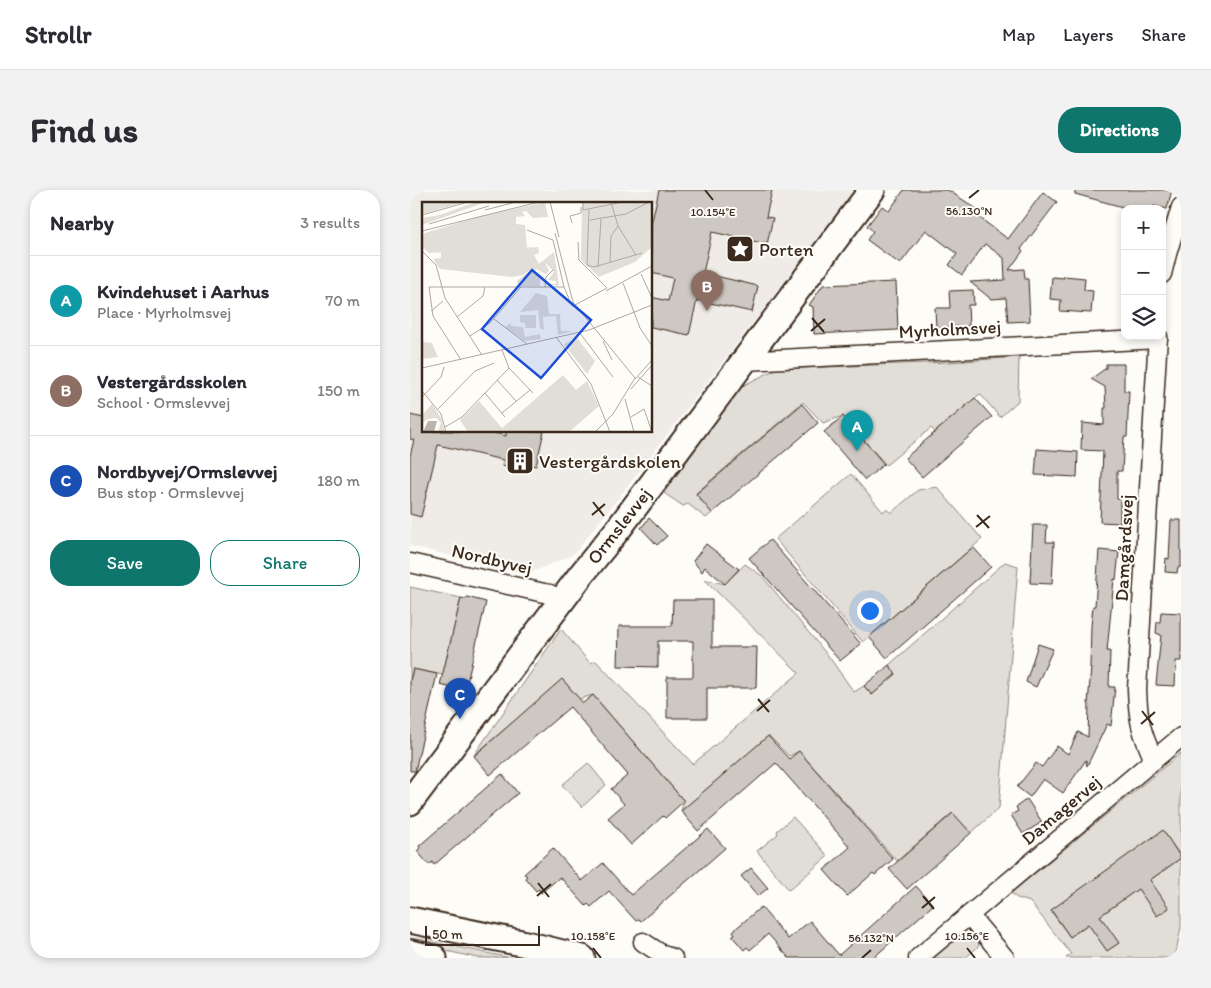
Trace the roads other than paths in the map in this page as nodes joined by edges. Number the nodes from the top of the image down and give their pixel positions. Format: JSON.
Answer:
{"nodes":[{"id":1,"x":872,"y":190,"type":"edge"},
{"id":2,"x":1181,"y":207,"type":"edge"},
{"id":3,"x":1166,"y":257,"type":"edge"},
{"id":4,"x":1121,"y":340,"type":"edge"},
{"id":5,"x":1158,"y":340,"type":"edge"},
{"id":6,"x":744,"y":360,"type":"junction"},
{"id":7,"x":410,"y":563,"type":"edge"},
{"id":8,"x":561,"y":603,"type":"junction"},
{"id":9,"x":1181,"y":738,"type":"edge"},
{"id":10,"x":1154,"y":760,"type":"junction"},
{"id":11,"x":412,"y":796,"type":"edge"},
{"id":12,"x":969,"y":915,"type":"junction"},
{"id":13,"x":410,"y":920,"type":"edge"},
{"id":14,"x":410,"y":933,"type":"edge"},
{"id":15,"x":643,"y":942,"type":"dead end"},
{"id":16,"x":526,"y":944,"type":"junction"},
{"id":17,"x":410,"y":953,"type":"edge"},
{"id":18,"x":434,"y":958,"type":"edge"},
{"id":19,"x":582,"y":958,"type":"edge"},
{"id":20,"x":673,"y":958,"type":"edge"},
{"id":21,"x":918,"y":958,"type":"edge"},
{"id":22,"x":1005,"y":958,"type":"edge"}],
"edges":[{"from":1,"to":6,"type":"street","name":"Ormslevvej"},
{"from":2,"to":3,"type":"street"},
{"from":4,"to":6,"type":"street","name":"Myrholmsvej"},
{"from":5,"to":10,"type":"street","name":"Damgårdsvej"},
{"from":6,"to":8,"type":"street","name":"Ormslevvej"},
{"from":7,"to":8,"type":"street","name":"Nordbyvej"},
{"from":8,"to":11,"type":"street","name":"Ormslevvej"},
{"from":9,"to":10,"type":"street","name":"Damagervej"},
{"from":10,"to":12,"type":"street","name":"Damagervej"},
{"from":12,"to":21,"type":"street","name":"Damagervej"},
{"from":12,"to":22,"type":"street"},
{"from":13,"to":16,"type":"street"},
{"from":14,"to":16,"type":"street"},
{"from":15,"to":20,"type":"street"},
{"from":16,"to":19,"type":"street"},
{"from":17,"to":18,"type":"street"}]}
